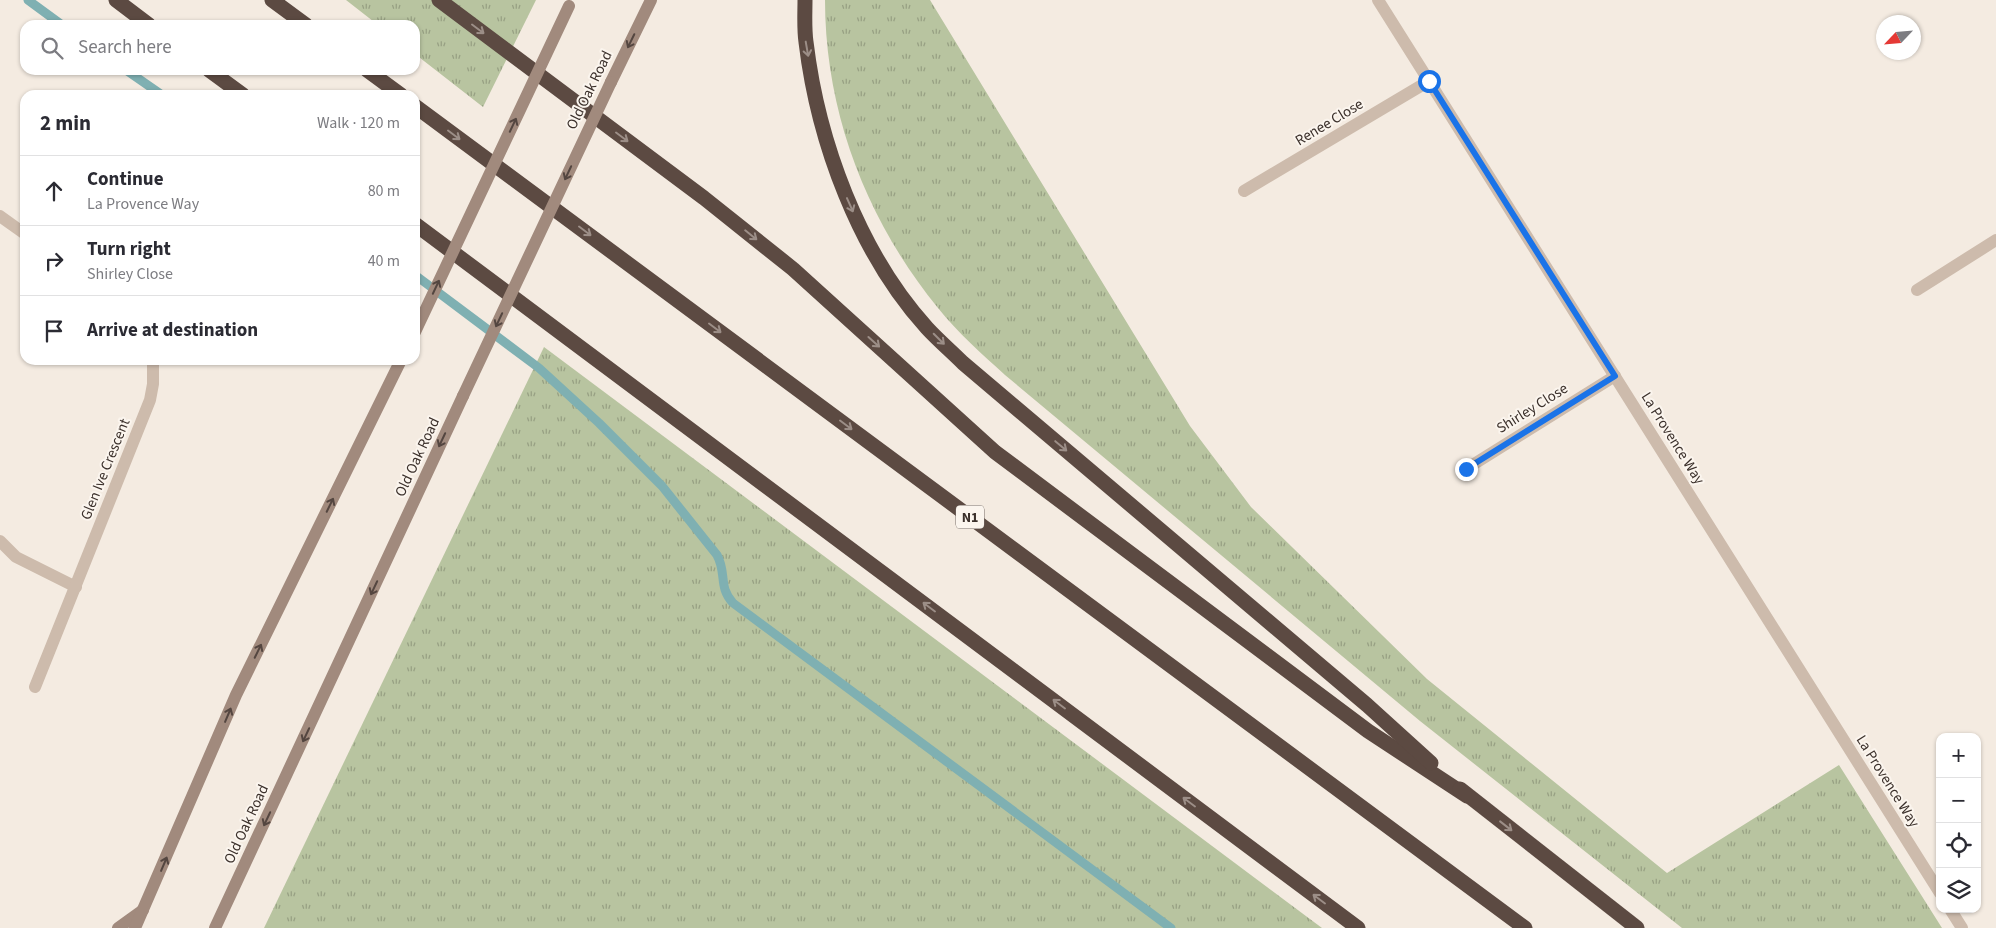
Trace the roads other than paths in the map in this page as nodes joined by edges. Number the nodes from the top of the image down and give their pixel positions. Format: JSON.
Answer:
{"nodes":[{"id":1,"x":116,"y":0,"type":"edge"},
{"id":2,"x":272,"y":0,"type":"edge"},
{"id":3,"x":439,"y":0,"type":"edge"},
{"id":4,"x":651,"y":0,"type":"edge"},
{"id":5,"x":805,"y":0,"type":"edge"},
{"id":6,"x":1378,"y":0,"type":"edge"},
{"id":7,"x":570,"y":3,"type":"edge"},
{"id":8,"x":142,"y":20,"type":"edge"},
{"id":9,"x":299,"y":20,"type":"edge"},
{"id":10,"x":216,"y":75,"type":"edge"},
{"id":11,"x":374,"y":75,"type":"edge"},
{"id":12,"x":1429,"y":81,"type":"junction"},
{"id":13,"x":236,"y":90,"type":"edge"},
{"id":14,"x":393,"y":90,"type":"edge"},
{"id":15,"x":420,"y":110,"type":"edge"},
{"id":16,"x":1244,"y":191,"type":"dead end"},
{"id":17,"x":0,"y":216,"type":"edge"},
{"id":18,"x":420,"y":228,"type":"edge"},
{"id":19,"x":20,"y":230,"type":"edge"},
{"id":20,"x":1996,"y":240,"type":"edge"},
{"id":21,"x":1917,"y":290,"type":"dead end"},
{"id":22,"x":420,"y":321,"type":"edge"},
{"id":23,"x":153,"y":365,"type":"edge"},
{"id":24,"x":399,"y":365,"type":"edge"},
{"id":25,"x":1615,"y":376,"type":"junction"},
{"id":26,"x":1466,"y":469,"type":"dead end"},
{"id":27,"x":0,"y":541,"type":"edge"},
{"id":28,"x":76,"y":587,"type":"junction"},
{"id":29,"x":35,"y":686,"type":"dead end"},
{"id":30,"x":1467,"y":796,"type":"junction"},
{"id":31,"x":1936,"y":887,"type":"edge"},
{"id":32,"x":144,"y":909,"type":"junction"},
{"id":33,"x":1953,"y":913,"type":"edge"},
{"id":34,"x":118,"y":928,"type":"edge"},
{"id":35,"x":135,"y":928,"type":"edge"},
{"id":36,"x":215,"y":928,"type":"edge"},
{"id":37,"x":1358,"y":928,"type":"edge"},
{"id":38,"x":1525,"y":928,"type":"edge"},
{"id":39,"x":1637,"y":928,"type":"edge"},
{"id":40,"x":1962,"y":928,"type":"edge"}],
"edges":[{"from":1,"to":8,"type":"highway"},
{"from":2,"to":9,"type":"highway"},
{"from":3,"to":30,"type":"highway","one_way":true},
{"from":4,"to":36,"type":"main road","name":"Old Oak Road","one_way":true,"bridge":true},
{"from":5,"to":30,"type":"highway","one_way":true},
{"from":6,"to":12,"type":"street","name":"La Provence Way"},
{"from":22,"to":7,"type":"main road","one_way":true,"bridge":true},
{"from":10,"to":13,"type":"highway"},
{"from":11,"to":14,"type":"highway"},
{"from":12,"to":16,"type":"street","name":"Renee Close"},
{"from":12,"to":25,"type":"street","name":"La Provence Way"},
{"from":15,"to":38,"type":"highway","number":"N1","one_way":true},
{"from":17,"to":19,"type":"street"},
{"from":37,"to":18,"type":"highway","one_way":true},
{"from":20,"to":21,"type":"street"},
{"from":23,"to":28,"type":"street","name":"Glen Ive Crescent"},
{"from":32,"to":24,"type":"main road","one_way":true},
{"from":25,"to":26,"type":"street","name":"Shirley Close"},
{"from":25,"to":31,"type":"street","name":"La Provence Way"},
{"from":27,"to":28,"type":"street"},
{"from":28,"to":29,"type":"street","name":"Glen Ive Crescent"},
{"from":30,"to":39,"type":"highway","one_way":true},
{"from":32,"to":34,"type":"main road"},
{"from":32,"to":35,"type":"main road"},
{"from":33,"to":40,"type":"street"}]}
